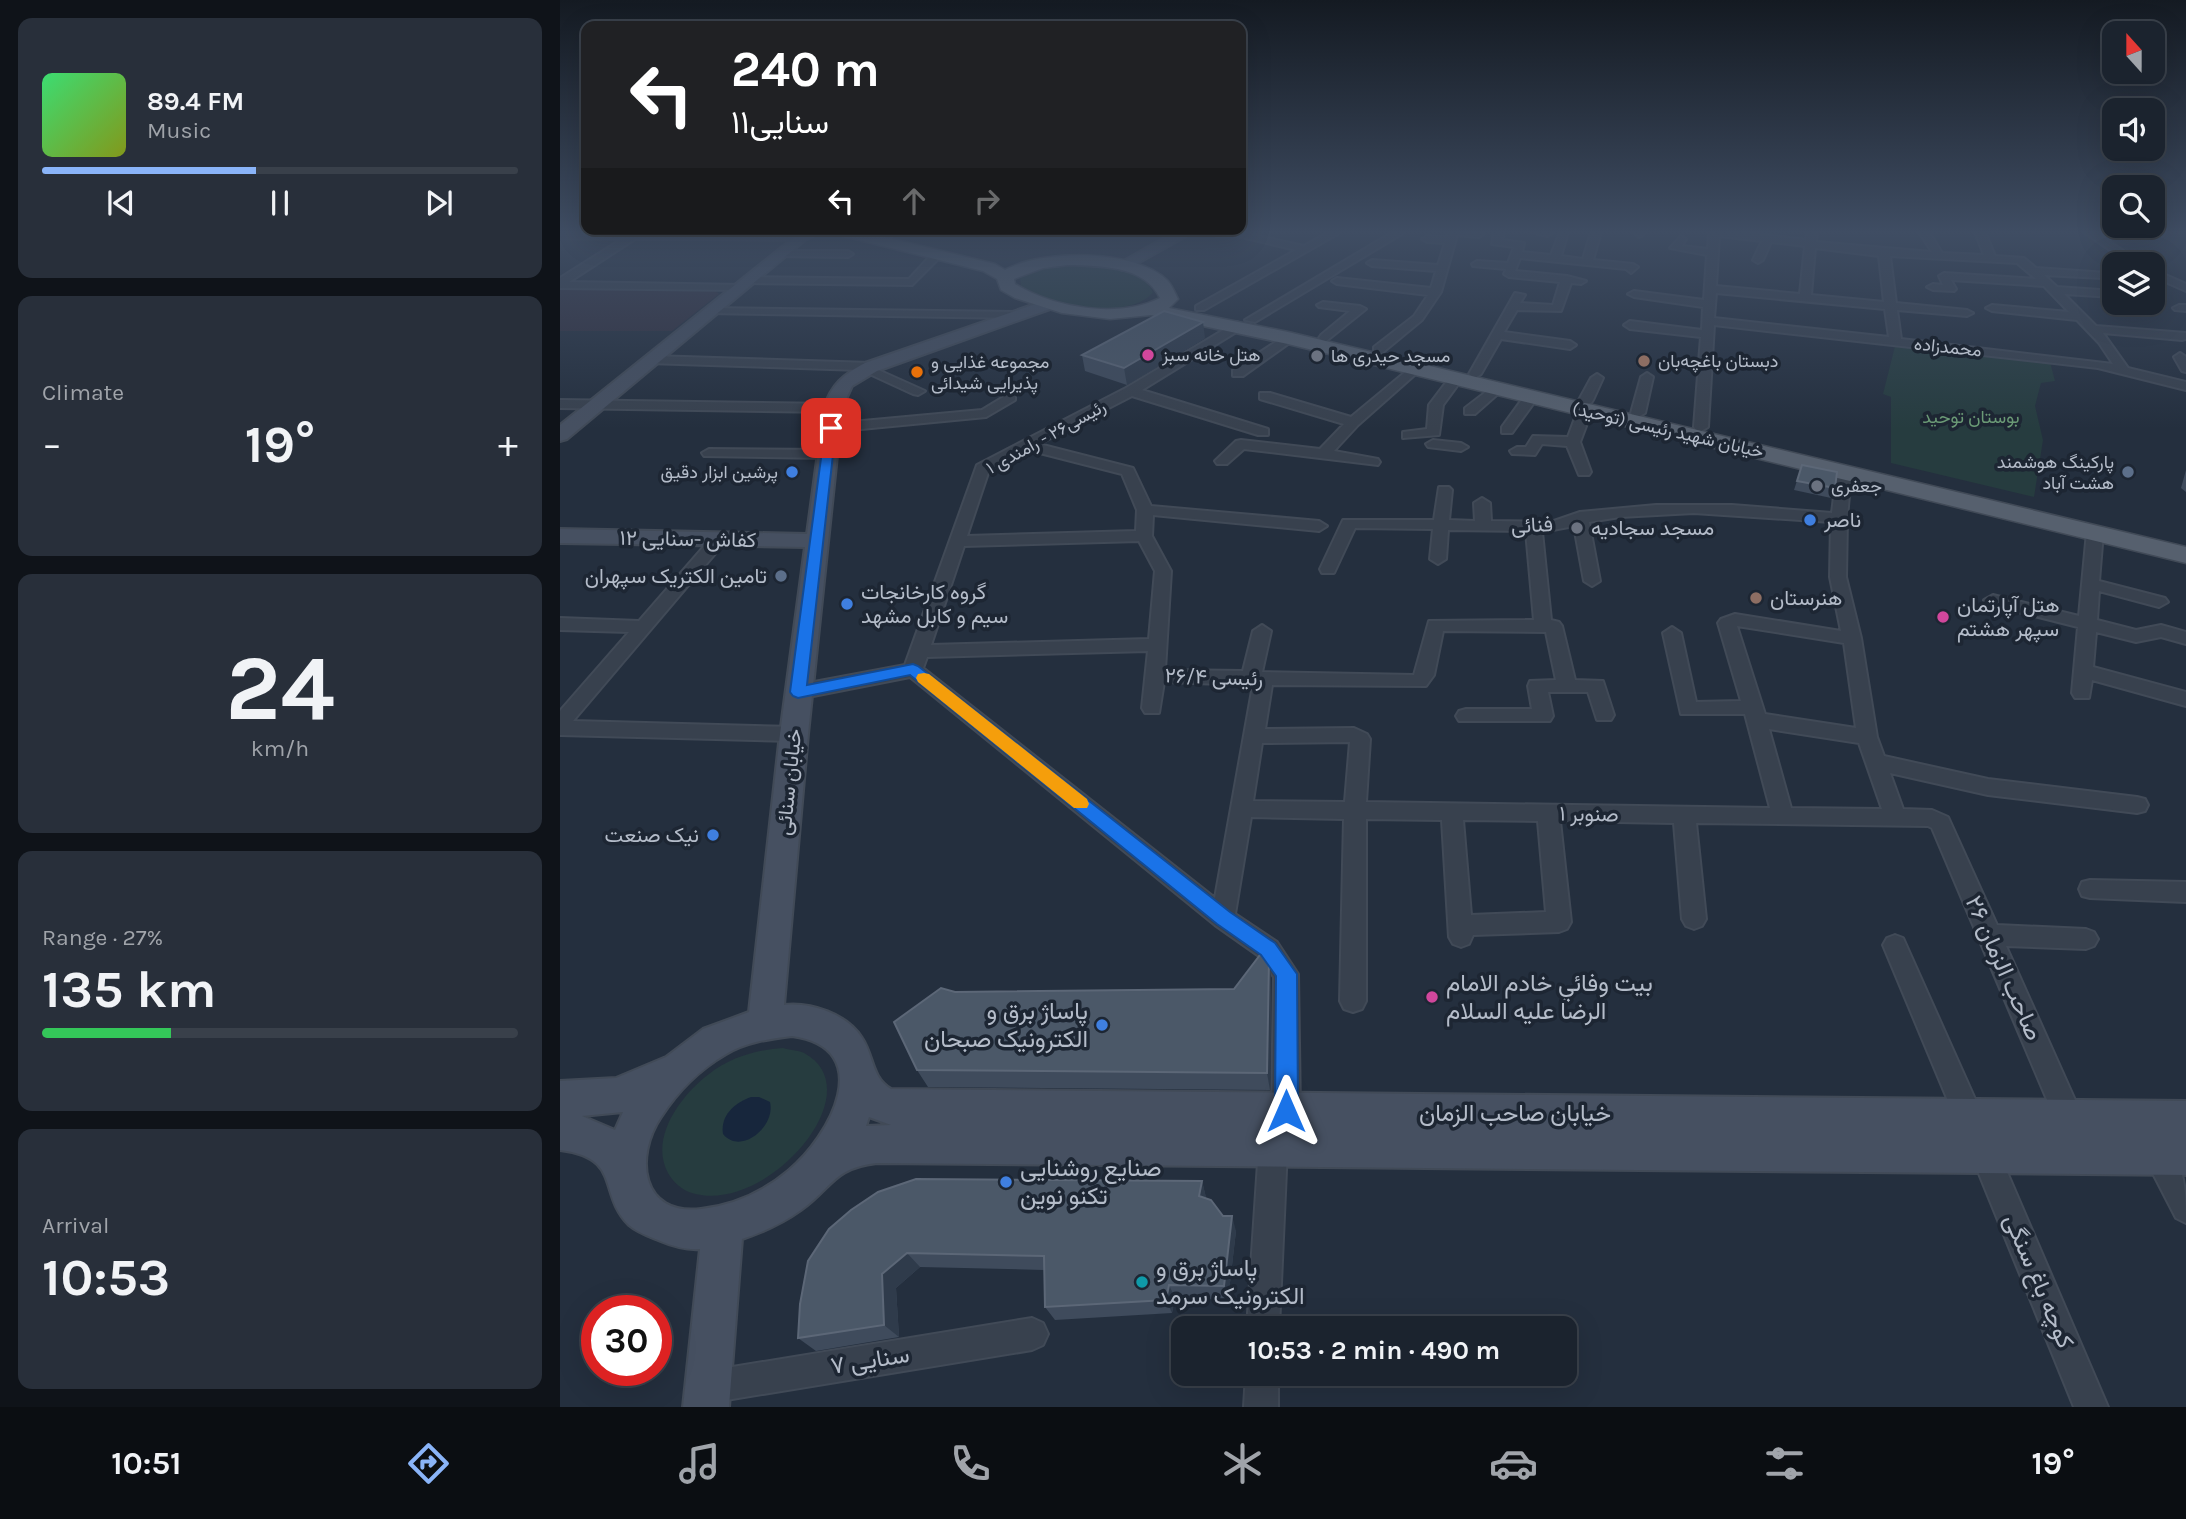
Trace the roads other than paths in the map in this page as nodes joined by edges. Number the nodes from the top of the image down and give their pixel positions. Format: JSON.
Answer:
{"nodes":[{"id":1,"x":727,"y":298,"type":"edge"},
{"id":2,"x":1025,"y":298,"type":"edge"},
{"id":3,"x":1220,"y":298,"type":"edge"},
{"id":4,"x":1287,"y":298,"type":"edge"},
{"id":5,"x":1431,"y":298,"type":"edge"},
{"id":6,"x":1561,"y":298,"type":"edge"},
{"id":7,"x":1661,"y":298,"type":"edge"},
{"id":8,"x":1708,"y":298,"type":"edge"},
{"id":9,"x":1748,"y":298,"type":"edge"},
{"id":10,"x":1812,"y":298,"type":"edge"},
{"id":11,"x":1890,"y":298,"type":"edge"},
{"id":12,"x":2062,"y":298,"type":"edge"},
{"id":13,"x":1169,"y":299,"type":"joint"},
{"id":14,"x":1708,"y":304,"type":"junction"},
{"id":15,"x":1323,"y":305,"type":"dead end"},
{"id":16,"x":1044,"y":306,"type":"junction"},
{"id":17,"x":1891,"y":306,"type":"junction"},
{"id":18,"x":1992,"y":308,"type":"dead end"},
{"id":19,"x":1150,"y":309,"type":"junction"},
{"id":20,"x":1200,"y":309,"type":"junction"},
{"id":21,"x":711,"y":311,"type":"junction"},
{"id":22,"x":1813,"y":312,"type":"junction"},
{"id":23,"x":1968,"y":313,"type":"dead end"},
{"id":24,"x":1017,"y":315,"type":"junction"},
{"id":25,"x":2081,"y":317,"type":"junction"},
{"id":26,"x":1244,"y":323,"type":"junction"},
{"id":27,"x":1630,"y":325,"type":"dead end"},
{"id":28,"x":1706,"y":328,"type":"junction"},
{"id":29,"x":2093,"y":329,"type":"junction"},
{"id":30,"x":1498,"y":335,"type":"junction"},
{"id":31,"x":2182,"y":336,"type":"dead end"},
{"id":32,"x":1287,"y":338,"type":"junction"},
{"id":33,"x":1325,"y":338,"type":"junction"},
{"id":34,"x":1895,"y":341,"type":"junction"},
{"id":35,"x":1570,"y":345,"type":"dead end"},
{"id":36,"x":1378,"y":350,"type":"junction"},
{"id":37,"x":652,"y":360,"type":"junction"},
{"id":38,"x":868,"y":368,"type":"junction"},
{"id":39,"x":1415,"y":369,"type":"junction"},
{"id":40,"x":2123,"y":370,"type":"junction"},
{"id":41,"x":1238,"y":373,"type":"dead end"},
{"id":42,"x":1466,"y":377,"type":"junction"},
{"id":43,"x":1647,"y":377,"type":"dead end"},
{"id":44,"x":1597,"y":378,"type":"dead end"},
{"id":45,"x":2186,"y":386,"type":"edge"},
{"id":46,"x":1495,"y":389,"type":"junction"},
{"id":47,"x":918,"y":391,"type":"dead end"},
{"id":48,"x":1130,"y":391,"type":"junction"},
{"id":49,"x":1265,"y":396,"type":"dead end"},
{"id":50,"x":1010,"y":397,"type":"dead end"},
{"id":51,"x":1531,"y":397,"type":"junction"},
{"id":52,"x":560,"y":404,"type":"edge"},
{"id":53,"x":598,"y":404,"type":"junction"},
{"id":54,"x":1586,"y":405,"type":"junction"},
{"id":55,"x":1470,"y":411,"type":"dead end"},
{"id":56,"x":1638,"y":413,"type":"junction"},
{"id":57,"x":832,"y":418,"type":"junction"},
{"id":58,"x":1353,"y":422,"type":"junction"},
{"id":59,"x":1701,"y":427,"type":"junction"},
{"id":60,"x":1507,"y":429,"type":"dead end"},
{"id":61,"x":1263,"y":432,"type":"dead end"},
{"id":62,"x":560,"y":435,"type":"edge"},
{"id":63,"x":1408,"y":435,"type":"dead end"},
{"id":64,"x":1573,"y":442,"type":"junction"},
{"id":65,"x":1433,"y":443,"type":"junction"},
{"id":66,"x":1241,"y":444,"type":"joint"},
{"id":67,"x":1026,"y":445,"type":"junction"},
{"id":68,"x":1461,"y":447,"type":"dead end"},
{"id":69,"x":1517,"y":452,"type":"dead end"},
{"id":70,"x":709,"y":453,"type":"dead end"},
{"id":71,"x":827,"y":454,"type":"junction"},
{"id":72,"x":1324,"y":454,"type":"junction"},
{"id":73,"x":1222,"y":461,"type":"dead end"},
{"id":74,"x":1373,"y":462,"type":"dead end"},
{"id":75,"x":1584,"y":472,"type":"dead end"},
{"id":76,"x":1844,"y":472,"type":"junction"},
{"id":77,"x":1444,"y":490,"type":"dead end"},
{"id":78,"x":1482,"y":503,"type":"dead end"},
{"id":79,"x":1145,"y":510,"type":"junction"},
{"id":80,"x":1580,"y":517,"type":"junction"},
{"id":81,"x":1839,"y":517,"type":"junction"},
{"id":82,"x":1442,"y":525,"type":"junction"},
{"id":83,"x":1319,"y":526,"type":"dead end"},
{"id":84,"x":1483,"y":527,"type":"junction"},
{"id":85,"x":1534,"y":527,"type":"junction"},
{"id":86,"x":2095,"y":532,"type":"junction"},
{"id":87,"x":560,"y":536,"type":"edge"},
{"id":88,"x":1144,"y":536,"type":"junction"},
{"id":89,"x":719,"y":539,"type":"junction"},
{"id":90,"x":817,"y":541,"type":"junction"},
{"id":91,"x":957,"y":541,"type":"junction"},
{"id":92,"x":2186,"y":542,"type":"edge"},
{"id":93,"x":2186,"y":555,"type":"edge"},
{"id":94,"x":1438,"y":559,"type":"dead end"},
{"id":95,"x":1328,"y":569,"type":"dead end"},
{"id":96,"x":1592,"y":581,"type":"dead end"},
{"id":97,"x":2091,"y":584,"type":"junction"},
{"id":98,"x":1993,"y":600,"type":"dead end"},
{"id":99,"x":2159,"y":603,"type":"dead end"},
{"id":100,"x":560,"y":624,"type":"edge"},
{"id":101,"x":1435,"y":625,"type":"joint"},
{"id":102,"x":2087,"y":626,"type":"junction"},
{"id":103,"x":1548,"y":627,"type":"junction"},
{"id":104,"x":643,"y":628,"type":"junction"},
{"id":105,"x":1262,"y":631,"type":"dead end"},
{"id":106,"x":1672,"y":633,"type":"dead end"},
{"id":107,"x":1852,"y":638,"type":"junction"},
{"id":108,"x":2186,"y":638,"type":"edge"},
{"id":109,"x":1158,"y":645,"type":"junction"},
{"id":110,"x":916,"y":660,"type":"junction"},
{"id":111,"x":2084,"y":671,"type":"junction"},
{"id":112,"x":1155,"y":676,"type":"junction"},
{"id":113,"x":1257,"y":679,"type":"junction"},
{"id":114,"x":1567,"y":685,"type":"junction"},
{"id":115,"x":798,"y":692,"type":"junction"},
{"id":116,"x":2082,"y":693,"type":"dead end"},
{"id":117,"x":2186,"y":699,"type":"edge"},
{"id":118,"x":1152,"y":708,"type":"dead end"},
{"id":119,"x":1756,"y":713,"type":"junction"},
{"id":120,"x":1604,"y":715,"type":"dead end"},
{"id":121,"x":1466,"y":716,"type":"dead end"},
{"id":122,"x":560,"y":726,"type":"edge"},
{"id":123,"x":793,"y":734,"type":"junction"},
{"id":124,"x":1254,"y":736,"type":"junction"},
{"id":125,"x":1867,"y":737,"type":"junction"},
{"id":126,"x":1875,"y":762,"type":"junction"},
{"id":127,"x":2137,"y":805,"type":"dead end"},
{"id":128,"x":1241,"y":809,"type":"junction"},
{"id":129,"x":1355,"y":810,"type":"junction"},
{"id":130,"x":1452,"y":812,"type":"junction"},
{"id":131,"x":1548,"y":813,"type":"junction"},
{"id":132,"x":1684,"y":816,"type":"junction"},
{"id":133,"x":1783,"y":817,"type":"junction"},
{"id":134,"x":1896,"y":819,"type":"junction"},
{"id":135,"x":1937,"y":820,"type":"joint"},
{"id":136,"x":2090,"y":889,"type":"dead end"},
{"id":137,"x":2186,"y":892,"type":"edge"},
{"id":138,"x":1223,"y":918,"type":"junction"},
{"id":139,"x":1694,"y":919,"type":"dead end"},
{"id":140,"x":1989,"y":935,"type":"junction"},
{"id":141,"x":2086,"y":939,"type":"dead end"},
{"id":142,"x":1895,"y":945,"type":"dead end"},
{"id":143,"x":1353,"y":1001,"type":"dead end"},
{"id":144,"x":765,"y":1023,"type":"junction"},
{"id":145,"x":682,"y":1065,"type":"junction"},
{"id":146,"x":858,"y":1078,"type":"junction"},
{"id":147,"x":560,"y":1100,"type":"edge"},
{"id":148,"x":1286,"y":1111,"type":"junction"},
{"id":149,"x":1969,"y":1117,"type":"junction"},
{"id":150,"x":2069,"y":1118,"type":"junction"},
{"id":151,"x":2186,"y":1119,"type":"edge"},
{"id":152,"x":560,"y":1131,"type":"edge"},
{"id":153,"x":1273,"y":1148,"type":"junction"},
{"id":154,"x":1986,"y":1154,"type":"junction"},
{"id":155,"x":2172,"y":1156,"type":"edge"},
{"id":156,"x":826,"y":1159,"type":"junction"},
{"id":157,"x":625,"y":1169,"type":"junction"},
{"id":158,"x":2186,"y":1208,"type":"edge"},
{"id":159,"x":723,"y":1227,"type":"junction"},
{"id":160,"x":1264,"y":1316,"type":"edge"},
{"id":161,"x":1032,"y":1334,"type":"dead end"},
{"id":162,"x":1262,"y":1386,"type":"edge"},
{"id":163,"x":707,"y":1397,"type":"edge"},
{"id":164,"x":1261,"y":1407,"type":"edge"},
{"id":165,"x":2091,"y":1407,"type":"edge"}],
"edges":[{"from":1,"to":21,"type":"street"},
{"from":2,"to":16,"type":"main road"},
{"from":3,"to":20,"type":"street"},
{"from":4,"to":26,"type":"street","name":"رئیسی۲۶ - رامندی ۱"},
{"from":5,"to":36,"type":"street"},
{"from":6,"to":30,"type":"street"},
{"from":7,"to":14,"type":"street"},
{"from":8,"to":14,"type":"street"},
{"from":9,"to":22,"type":"street"},
{"from":10,"to":22,"type":"street"},
{"from":11,"to":17,"type":"street"},
{"from":12,"to":25,"type":"street"},
{"from":13,"to":19,"type":"main road"},
{"from":13,"to":20,"type":"main road","name":"خیابان شهید رئیسی (توحید)"},
{"from":14,"to":28,"type":"street"},
{"from":15,"to":33,"type":"street"},
{"from":16,"to":19,"type":"main road"},
{"from":16,"to":24,"type":"main road","name":"خیابان سنائی"},
{"from":17,"to":22,"type":"street"},
{"from":17,"to":23,"type":"street"},
{"from":17,"to":34,"type":"street"},
{"from":18,"to":25,"type":"street"},
{"from":19,"to":26,"type":"main road","name":"خیابان شهید رئیسی (توحید)"},
{"from":20,"to":26,"type":"main road","name":"خیابان شهید رئیسی (توحید)"},
{"from":21,"to":24,"type":"street"},
{"from":21,"to":37,"type":"street"},
{"from":22,"to":28,"type":"street","name":"محمدزاده"},
{"from":22,"to":34,"type":"street","name":"محمدزاده"},
{"from":24,"to":38,"type":"main road","name":"خیابان سنائی"},
{"from":25,"to":29,"type":"street"},
{"from":26,"to":32,"type":"main road","name":"خیابان شهید رئیسی (توحید)"},
{"from":26,"to":33,"type":"main road","name":"خیابان شهید رئیسی (توحید)"},
{"from":26,"to":48,"type":"street","name":"رئیسی۲۶ - رامندی ۱"},
{"from":27,"to":28,"type":"street","name":"محمدزاده"},
{"from":28,"to":59,"type":"street"},
{"from":29,"to":31,"type":"street"},
{"from":29,"to":40,"type":"street"},
{"from":30,"to":35,"type":"street"},
{"from":30,"to":42,"type":"street"},
{"from":32,"to":39,"type":"main road","name":"خیابان شهید رئیسی (توحید)"},
{"from":32,"to":41,"type":"street"},
{"from":33,"to":36,"type":"main road","name":"خیابان شهید رئیسی (توحید)"},
{"from":34,"to":40,"type":"street","name":"محمدزاده"},
{"from":36,"to":42,"type":"main road","name":"خیابان شهید رئیسی (توحید)"},
{"from":37,"to":38,"type":"street"},
{"from":37,"to":53,"type":"street"},
{"from":38,"to":47,"type":"street"},
{"from":38,"to":57,"type":"main road","name":"خیابان سنائی"},
{"from":39,"to":42,"type":"main road","name":"خیابان شهید رئیسی (توحید)"},
{"from":39,"to":58,"type":"street"},
{"from":40,"to":45,"type":"street","name":"محمدزاده"},
{"from":42,"to":46,"type":"main road","name":"خیابان شهید رئیسی (توحید)"},
{"from":42,"to":54,"type":"main road","name":"خیابان شهید رئیسی (توحید)"},
{"from":42,"to":65,"type":"street"},
{"from":43,"to":56,"type":"street"},
{"from":44,"to":54,"type":"street"},
{"from":46,"to":51,"type":"main road","name":"خیابان شهید رئیسی (توحید)"},
{"from":46,"to":55,"type":"street"},
{"from":48,"to":61,"type":"street"},
{"from":48,"to":67,"type":"street","name":"رئیسی۲۶ - رامندی ۱"},
{"from":49,"to":58,"type":"street"},
{"from":50,"to":57,"type":"street"},
{"from":51,"to":54,"type":"main road","name":"خیابان شهید رئیسی (توحید)"},
{"from":51,"to":60,"type":"street"},
{"from":52,"to":53,"type":"street"},
{"from":53,"to":57,"type":"street"},
{"from":53,"to":62,"type":"main road"},
{"from":54,"to":56,"type":"main road","name":"خیابان شهید رئیسی (توحید)"},
{"from":54,"to":64,"type":"street"},
{"from":54,"to":76,"type":"main road","name":"خیابان شهید رئیسی (توحید)"},
{"from":56,"to":59,"type":"main road","name":"خیابان شهید رئیسی (توحید)"},
{"from":57,"to":71,"type":"main road","name":"خیابان سنائی"},
{"from":58,"to":72,"type":"street"},
{"from":59,"to":92,"type":"main road","name":"خیابان شهید رئیسی (توحید)"},
{"from":63,"to":65,"type":"street"},
{"from":64,"to":69,"type":"street"},
{"from":64,"to":75,"type":"street"},
{"from":65,"to":68,"type":"street"},
{"from":66,"to":72,"type":"street"},
{"from":66,"to":73,"type":"street"},
{"from":67,"to":79,"type":"street"},
{"from":67,"to":91,"type":"street","name":"رئیسی۲۶ - رامندی ۱"},
{"from":70,"to":71,"type":"street"},
{"from":71,"to":90,"type":"main road","name":"خیابان سنائی"},
{"from":72,"to":74,"type":"street"},
{"from":76,"to":81,"type":"street"},
{"from":76,"to":86,"type":"main road","name":"خیابان شهید رئیسی (توحید)"},
{"from":77,"to":82,"type":"street"},
{"from":78,"to":84,"type":"street"},
{"from":79,"to":83,"type":"street"},
{"from":79,"to":88,"type":"street"},
{"from":80,"to":81,"type":"street","name":"فنائی"},
{"from":80,"to":85,"type":"street","name":"فنائی"},
{"from":80,"to":96,"type":"street"},
{"from":81,"to":107,"type":"street"},
{"from":82,"to":84,"type":"street","name":"فنائی"},
{"from":82,"to":94,"type":"street"},
{"from":82,"to":95,"type":"street","name":"فنائی"},
{"from":84,"to":85,"type":"street","name":"فنائی"},
{"from":85,"to":103,"type":"street"},
{"from":86,"to":93,"type":"main road","name":"خیابان شهید رئیسی (توحید)"},
{"from":86,"to":97,"type":"street"},
{"from":87,"to":89,"type":"main road","name":"کفاش -سنایی ۱۲"},
{"from":88,"to":91,"type":"street"},
{"from":88,"to":109,"type":"street","name":"رئیسی ۲۶/۴"},
{"from":89,"to":90,"type":"main road","name":"کفاش -سنایی ۱۲"},
{"from":89,"to":104,"type":"street"},
{"from":90,"to":115,"type":"main road","name":"خیابان سنائی"},
{"from":91,"to":110,"type":"street","name":"رئیسی۲۶ - رامندی ۱"},
{"from":97,"to":99,"type":"street"},
{"from":97,"to":102,"type":"street"},
{"from":98,"to":102,"type":"street"},
{"from":100,"to":104,"type":"street"},
{"from":101,"to":103,"type":"street"},
{"from":101,"to":113,"type":"street","name":"رئیسی ۲۶/۴"},
{"from":102,"to":108,"type":"street"},
{"from":102,"to":111,"type":"street"},
{"from":103,"to":114,"type":"street"},
{"from":104,"to":122,"type":"street"},
{"from":105,"to":113,"type":"street"},
{"from":106,"to":119,"type":"street"},
{"from":107,"to":119,"type":"street"},
{"from":107,"to":125,"type":"street"},
{"from":109,"to":110,"type":"street"},
{"from":109,"to":112,"type":"street","name":"رئیسی ۲۶/۴"},
{"from":110,"to":115,"type":"street"},
{"from":110,"to":138,"type":"street"},
{"from":111,"to":116,"type":"street"},
{"from":111,"to":117,"type":"street"},
{"from":112,"to":113,"type":"street","name":"رئیسی ۲۶/۴"},
{"from":112,"to":118,"type":"street"},
{"from":113,"to":124,"type":"street"},
{"from":114,"to":120,"type":"street"},
{"from":114,"to":121,"type":"street"},
{"from":115,"to":123,"type":"main road","name":"خیابان سنائی"},
{"from":119,"to":125,"type":"street"},
{"from":119,"to":133,"type":"street"},
{"from":122,"to":123,"type":"street"},
{"from":123,"to":144,"type":"main road","name":"خیابان سنائی"},
{"from":124,"to":128,"type":"street"},
{"from":124,"to":129,"type":"street"},
{"from":125,"to":126,"type":"street"},
{"from":126,"to":127,"type":"street"},
{"from":126,"to":134,"type":"street"},
{"from":128,"to":129,"type":"street","name":"صنوبر ۱"},
{"from":128,"to":138,"type":"street"},
{"from":129,"to":130,"type":"street","name":"صنوبر ۱"},
{"from":129,"to":143,"type":"street"},
{"from":130,"to":131,"type":"street","name":"صنوبر ۱"},
{"from":130,"to":131,"type":"street"},
{"from":131,"to":132,"type":"street","name":"صنوبر ۱"},
{"from":132,"to":133,"type":"street","name":"صنوبر ۱"},
{"from":132,"to":139,"type":"street"},
{"from":133,"to":134,"type":"street","name":"صنوبر ۱"},
{"from":134,"to":135,"type":"street","name":"صنوبر ۱"},
{"from":135,"to":140,"type":"street","name":"صاحب الزمان ۲۶"},
{"from":136,"to":137,"type":"street"},
{"from":138,"to":148,"type":"street"},
{"from":140,"to":141,"type":"street"},
{"from":140,"to":150,"type":"street","name":"صاحب الزمان ۲۶"},
{"from":142,"to":149,"type":"street"},
{"from":144,"to":145,"type":"main road"},
{"from":144,"to":146,"type":"main road"},
{"from":145,"to":147,"type":"main road"},
{"from":145,"to":157,"type":"main road"},
{"from":146,"to":148,"type":"main road","name":"خیابان صاحب الزمان"},
{"from":146,"to":156,"type":"main road"},
{"from":148,"to":149,"type":"main road","name":"خیابان صاحب الزمان"},
{"from":149,"to":150,"type":"main road","name":"خیابان صاحب الزمان"},
{"from":150,"to":151,"type":"main road","name":"خیابان صاحب الزمان"},
{"from":152,"to":157,"type":"main road"},
{"from":153,"to":154,"type":"main road"},
{"from":153,"to":156,"type":"main road"},
{"from":153,"to":160,"type":"street"},
{"from":154,"to":155,"type":"main road"},
{"from":154,"to":165,"type":"street","name":"کوچه باغ سنگی"},
{"from":155,"to":158,"type":"street"},
{"from":156,"to":159,"type":"main road"},
{"from":157,"to":159,"type":"main road"},
{"from":159,"to":163,"type":"main road"},
{"from":161,"to":163,"type":"street","name":"سنایی ۷"},
{"from":162,"to":164,"type":"street"}]}
